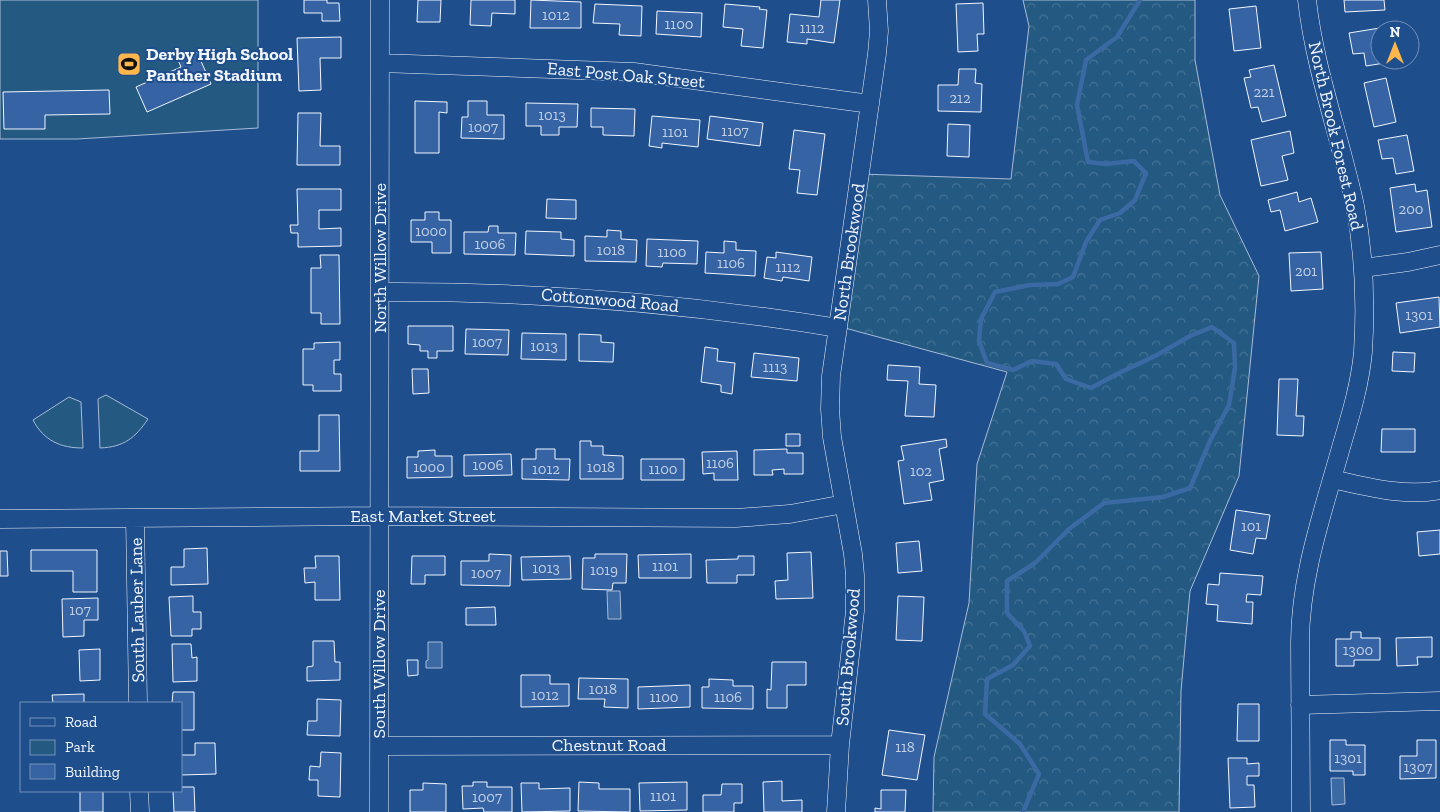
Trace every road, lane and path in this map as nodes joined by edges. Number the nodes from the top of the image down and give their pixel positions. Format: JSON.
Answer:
{"nodes":[{"id":1,"x":380,"y":0,"type":"edge"},
{"id":2,"x":877,"y":0,"type":"edge"},
{"id":3,"x":1307,"y":0,"type":"edge"},
{"id":4,"x":380,"y":63,"type":"junction"},
{"id":5,"x":870,"y":104,"type":"junction"},
{"id":6,"x":1440,"y":255,"type":"edge"},
{"id":7,"x":1363,"y":268,"type":"junction"},
{"id":8,"x":380,"y":292,"type":"junction"},
{"id":9,"x":838,"y":328,"type":"junction"},
{"id":10,"x":1332,"y":479,"type":"junction"},
{"id":11,"x":1440,"y":490,"type":"edge"},
{"id":12,"x":844,"y":504,"type":"junction"},
{"id":13,"x":379,"y":516,"type":"junction"},
{"id":14,"x":135,"y":518,"type":"junction"},
{"id":15,"x":0,"y":519,"type":"edge"},
{"id":16,"x":1440,"y":701,"type":"edge"},
{"id":17,"x":138,"y":702,"type":"edge"},
{"id":18,"x":1300,"y":706,"type":"junction"},
{"id":19,"x":840,"y":745,"type":"junction"},
{"id":20,"x":379,"y":746,"type":"junction"},
{"id":21,"x":140,"y":792,"type":"edge"},
{"id":22,"x":140,"y":812,"type":"edge"},
{"id":23,"x":379,"y":812,"type":"edge"},
{"id":24,"x":836,"y":812,"type":"edge"},
{"id":25,"x":1301,"y":812,"type":"edge"}],
"edges":[{"from":1,"to":4,"type":"street","name":"North Willow Drive"},
{"from":2,"to":5,"type":"street","name":"North Brookwood"},
{"from":3,"to":7,"type":"street","name":"North Brook Forest Road"},
{"from":4,"to":5,"type":"street","name":"East Post Oak Street"},
{"from":4,"to":8,"type":"street","name":"North Willow Drive"},
{"from":5,"to":9,"type":"street","name":"North Brookwood"},
{"from":6,"to":7,"type":"street"},
{"from":7,"to":10,"type":"street","name":"North Brook Forest Road"},
{"from":8,"to":9,"type":"street","name":"Cottonwood Road"},
{"from":8,"to":13,"type":"street","name":"North Willow Drive"},
{"from":9,"to":12,"type":"street","name":"North Brookwood"},
{"from":10,"to":11,"type":"street"},
{"from":10,"to":18,"type":"street","name":"North Brook Forest Road"},
{"from":12,"to":13,"type":"street","name":"East Market Street"},
{"from":12,"to":19,"type":"street","name":"South Brookwood"},
{"from":13,"to":14,"type":"street","name":"East Market Street"},
{"from":13,"to":20,"type":"street","name":"South Willow Drive"},
{"from":14,"to":15,"type":"street","name":"East Market Street"},
{"from":14,"to":17,"type":"street","name":"South Lauber Lane"},
{"from":16,"to":18,"type":"street"},
{"from":18,"to":25,"type":"street","name":"North Brook Forest Road"},
{"from":19,"to":20,"type":"street","name":"Chestnut Road"},
{"from":19,"to":24,"type":"street","name":"South Brookwood"},
{"from":20,"to":23,"type":"street","name":"South Willow Drive"},
{"from":21,"to":22,"type":"street"}]}
